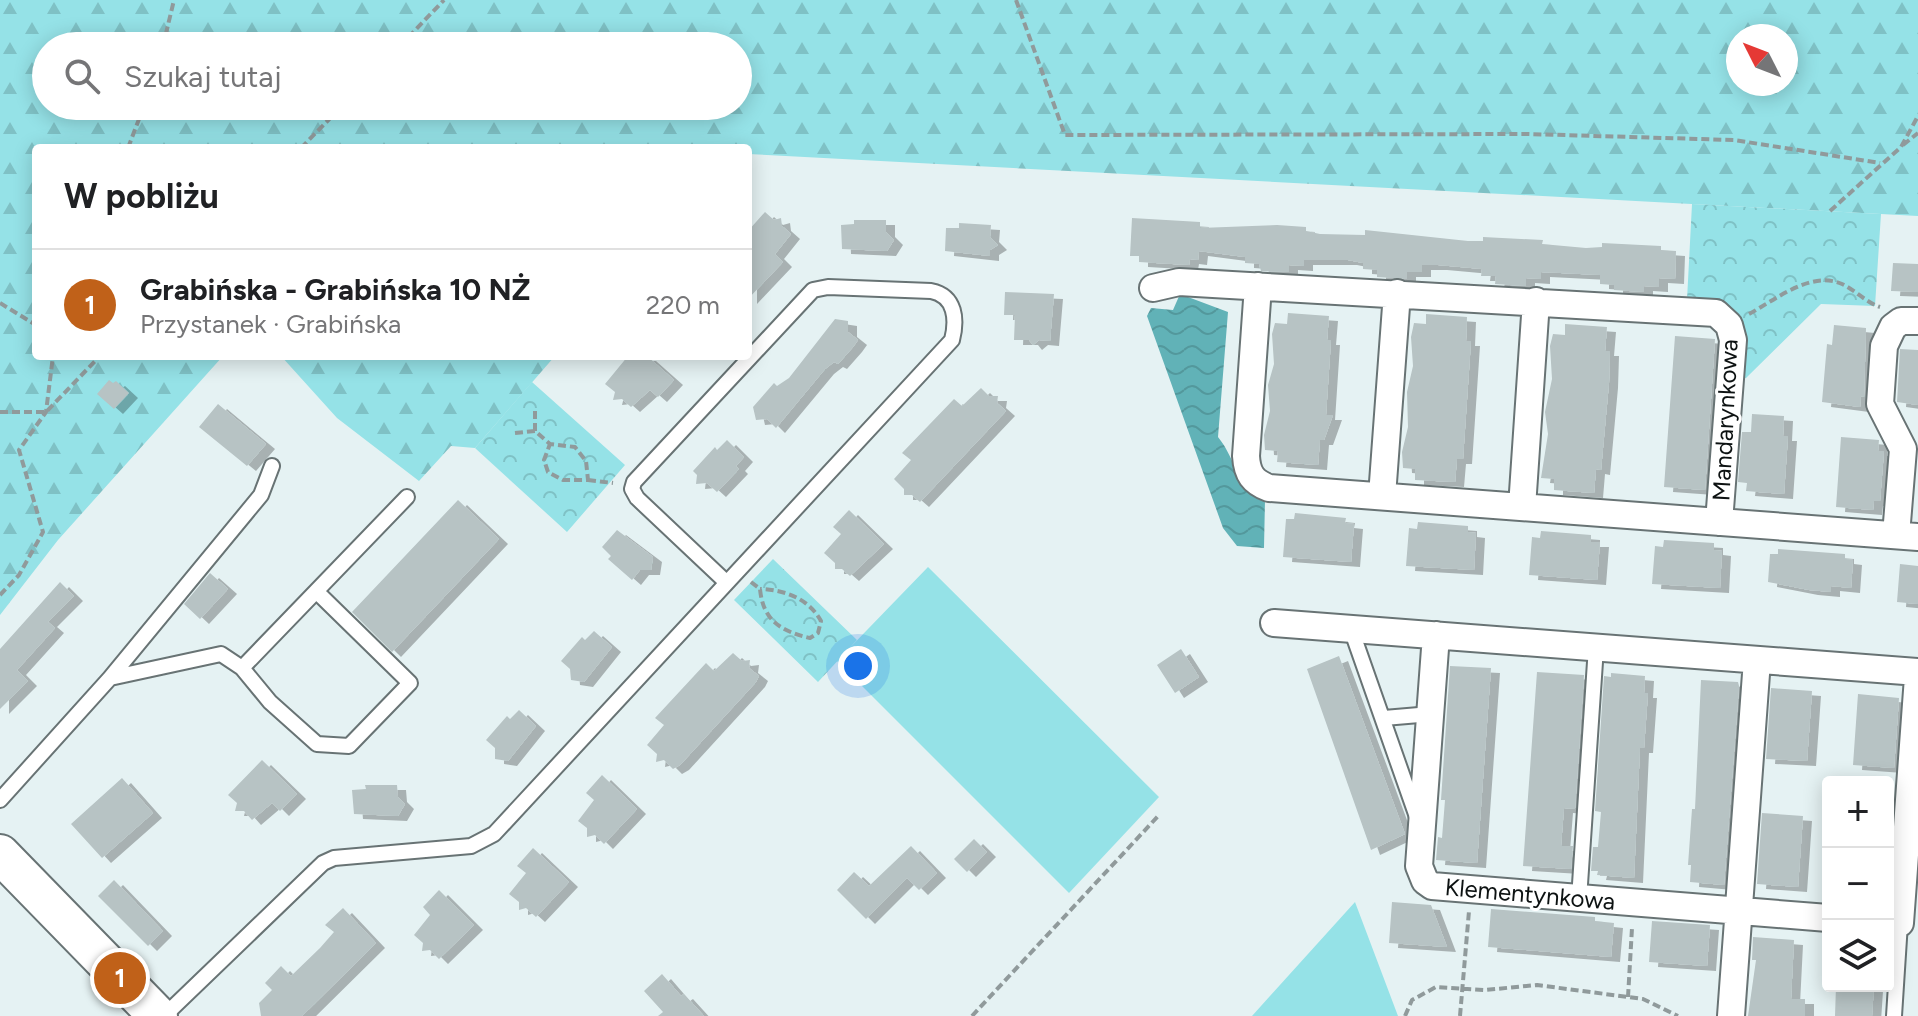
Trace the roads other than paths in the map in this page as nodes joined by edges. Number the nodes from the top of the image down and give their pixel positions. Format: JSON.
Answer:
{"nodes":[{"id":1,"x":1258,"y":286,"type":"junction"},
{"id":2,"x":1153,"y":288,"type":"dead end"},
{"id":3,"x":1397,"y":293,"type":"junction"},
{"id":4,"x":1536,"y":301,"type":"junction"},
{"id":5,"x":1914,"y":321,"type":"edge"},
{"id":6,"x":752,"y":355,"type":"edge"},
{"id":7,"x":748,"y":360,"type":"edge"},
{"id":8,"x":272,"y":466,"type":"dead end"},
{"id":9,"x":1382,"y":496,"type":"junction"},
{"id":10,"x":407,"y":497,"type":"dead end"},
{"id":11,"x":1522,"y":507,"type":"junction"},
{"id":12,"x":1719,"y":522,"type":"junction"},
{"id":13,"x":1907,"y":536,"type":"edge"},
{"id":14,"x":726,"y":582,"type":"junction"},
{"id":15,"x":317,"y":592,"type":"junction"},
{"id":16,"x":1274,"y":623,"type":"dead end"},
{"id":17,"x":1351,"y":629,"type":"junction"},
{"id":18,"x":1436,"y":635,"type":"junction"},
{"id":19,"x":1596,"y":647,"type":"junction"},
{"id":20,"x":1757,"y":660,"type":"junction"},
{"id":21,"x":242,"y":668,"type":"junction"},
{"id":22,"x":1918,"y":674,"type":"edge"},
{"id":23,"x":110,"y":678,"type":"junction"},
{"id":24,"x":1431,"y":714,"type":"junction"},
{"id":25,"x":1384,"y":718,"type":"junction"},
{"id":26,"x":0,"y":800,"type":"edge"},
{"id":27,"x":1422,"y":830,"type":"junction"},
{"id":28,"x":0,"y":854,"type":"edge"},
{"id":29,"x":1579,"y":899,"type":"junction"},
{"id":30,"x":1739,"y":911,"type":"junction"},
{"id":31,"x":1822,"y":918,"type":"edge"},
{"id":32,"x":1894,"y":923,"type":"edge"},
{"id":33,"x":1894,"y":992,"type":"edge"},
{"id":34,"x":158,"y":1016,"type":"edge"},
{"id":35,"x":164,"y":1016,"type":"edge"},
{"id":36,"x":1731,"y":1016,"type":"edge"},
{"id":37,"x":1894,"y":1016,"type":"edge"}],
"edges":[{"from":1,"to":2,"type":"street","name":"Mandarynkowa"},
{"from":1,"to":3,"type":"street","name":"Mandarynkowa"},
{"from":1,"to":9,"type":"street","name":"Mandarynkowa"},
{"from":3,"to":4,"type":"street","name":"Mandarynkowa"},
{"from":3,"to":9,"type":"street"},
{"from":4,"to":11,"type":"street"},
{"from":4,"to":12,"type":"street","name":"Mandarynkowa"},
{"from":5,"to":13,"type":"street","name":"Mandarynkowa"},
{"from":6,"to":14,"type":"lane"},
{"from":7,"to":14,"type":"lane"},
{"from":8,"to":23,"type":"lane"},
{"from":9,"to":11,"type":"street","name":"Mandarynkowa"},
{"from":10,"to":15,"type":"lane"},
{"from":11,"to":12,"type":"street","name":"Mandarynkowa"},
{"from":12,"to":13,"type":"street","name":"Mandarynkowa"},
{"from":14,"to":35,"type":"lane"},
{"from":15,"to":21,"type":"lane"},
{"from":15,"to":21,"type":"lane"},
{"from":16,"to":17,"type":"street"},
{"from":17,"to":18,"type":"street"},
{"from":17,"to":25,"type":"lane"},
{"from":18,"to":19,"type":"street"},
{"from":18,"to":24,"type":"street","name":"Klementynkowa"},
{"from":19,"to":20,"type":"street"},
{"from":19,"to":29,"type":"lane"},
{"from":20,"to":22,"type":"street"},
{"from":20,"to":30,"type":"street"},
{"from":21,"to":23,"type":"lane"},
{"from":22,"to":32,"type":"street"},
{"from":23,"to":26,"type":"lane"},
{"from":24,"to":25,"type":"lane"},
{"from":24,"to":27,"type":"street","name":"Klementynkowa"},
{"from":25,"to":27,"type":"lane"},
{"from":27,"to":29,"type":"street","name":"Klementynkowa"},
{"from":28,"to":34,"type":"street"},
{"from":29,"to":30,"type":"street","name":"Klementynkowa"},
{"from":30,"to":31,"type":"street","name":"Klementynkowa"},
{"from":30,"to":36,"type":"street"},
{"from":33,"to":37,"type":"lane"}]}
